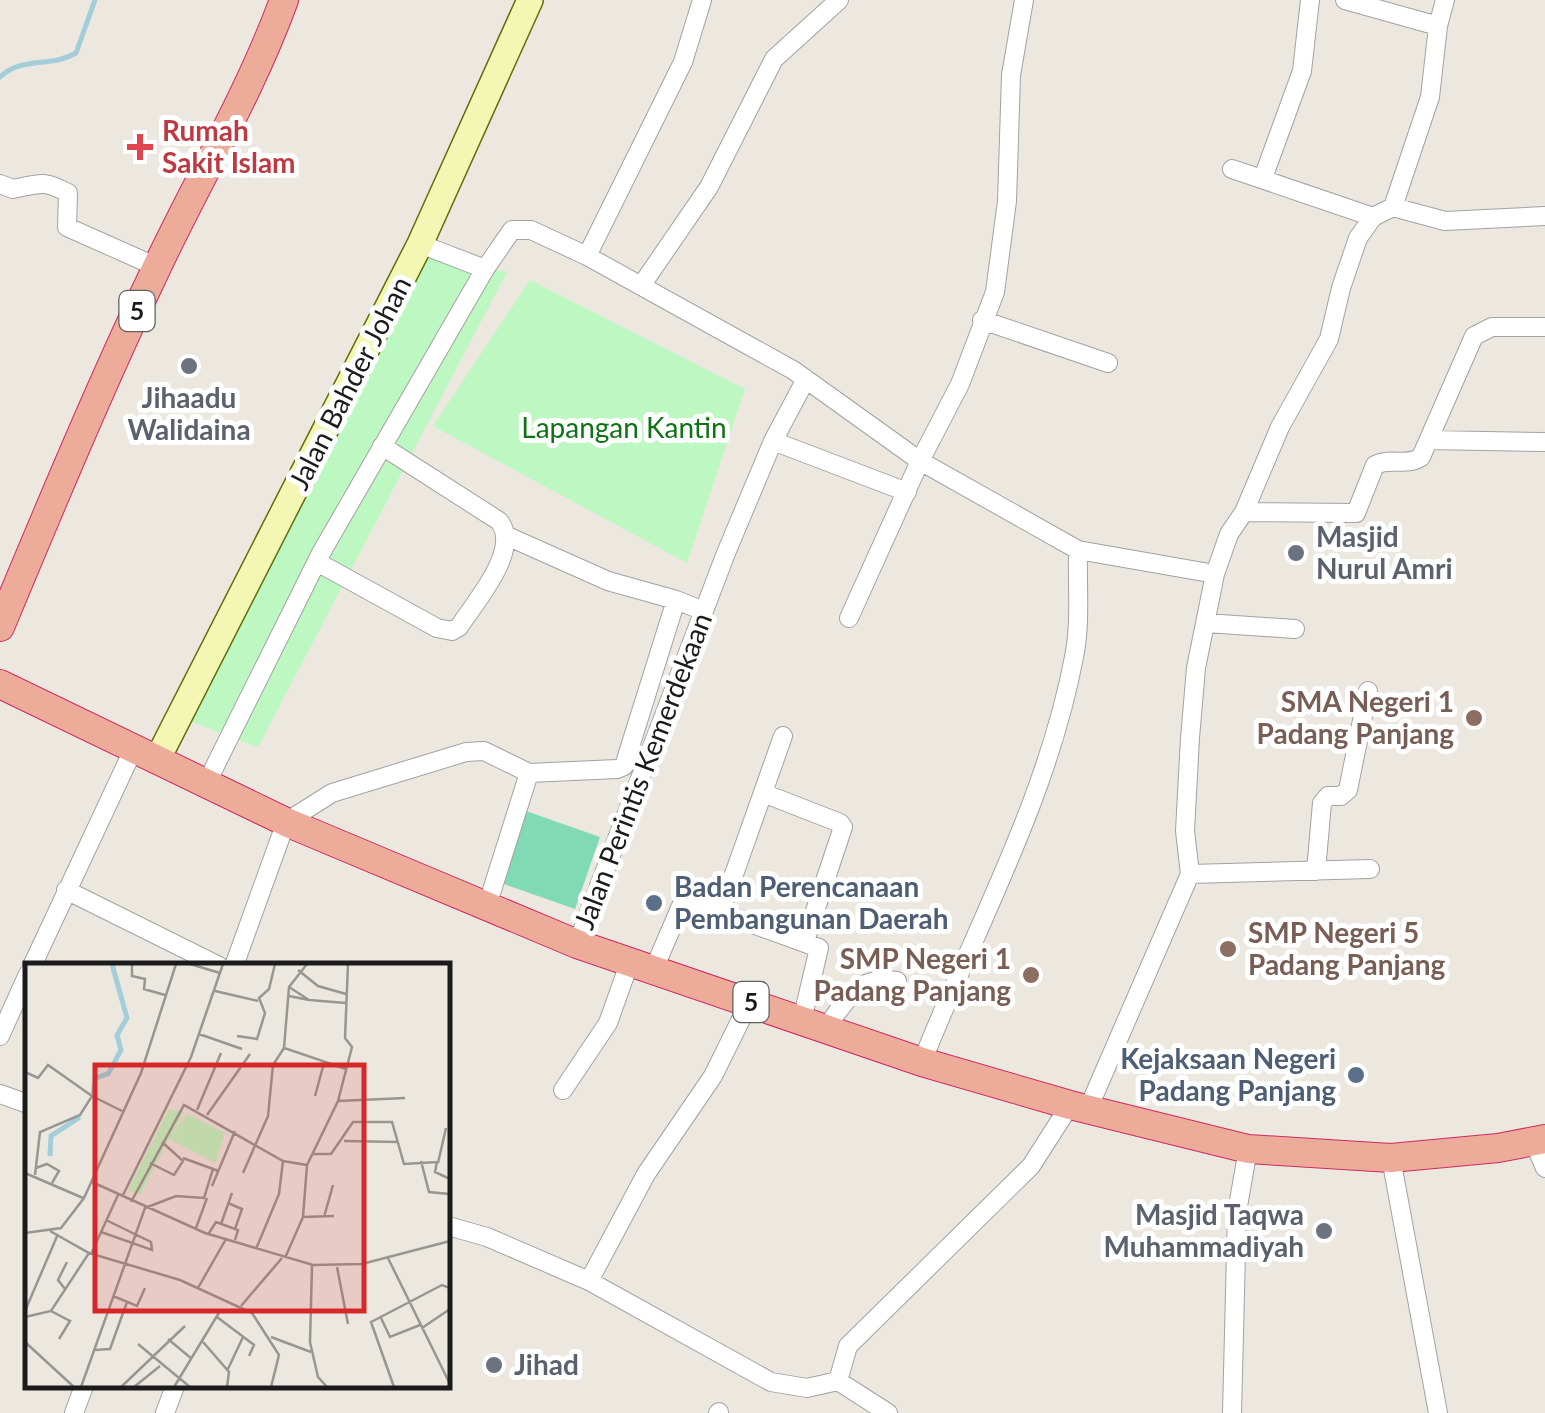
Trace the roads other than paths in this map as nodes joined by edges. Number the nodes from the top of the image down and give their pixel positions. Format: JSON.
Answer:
{"nodes":[{"id":1,"x":284,"y":0,"type":"edge"},
{"id":2,"x":530,"y":0,"type":"edge"},
{"id":3,"x":702,"y":0,"type":"edge"},
{"id":4,"x":840,"y":0,"type":"edge"},
{"id":5,"x":1024,"y":0,"type":"edge"},
{"id":6,"x":1310,"y":0,"type":"edge"},
{"id":7,"x":1344,"y":0,"type":"edge"},
{"id":8,"x":1445,"y":0,"type":"edge"},
{"id":9,"x":1438,"y":26,"type":"junction"},
{"id":10,"x":1232,"y":170,"type":"dead end"},
{"id":11,"x":1263,"y":178,"type":"junction"},
{"id":12,"x":0,"y":184,"type":"edge"},
{"id":13,"x":1392,"y":207,"type":"junction"},
{"id":14,"x":1545,"y":216,"type":"edge"},
{"id":15,"x":1373,"y":217,"type":"junction"},
{"id":16,"x":420,"y":244,"type":"junction"},
{"id":17,"x":588,"y":256,"type":"junction"},
{"id":18,"x":157,"y":267,"type":"junction"},
{"id":19,"x":485,"y":269,"type":"junction"},
{"id":20,"x":641,"y":286,"type":"junction"},
{"id":21,"x":982,"y":320,"type":"junction"},
{"id":22,"x":1545,"y":327,"type":"edge"},
{"id":23,"x":1108,"y":363,"type":"dead end"},
{"id":24,"x":806,"y":379,"type":"junction"},
{"id":25,"x":1430,"y":440,"type":"junction"},
{"id":26,"x":773,"y":441,"type":"junction"},
{"id":27,"x":1545,"y":442,"type":"edge"},
{"id":28,"x":382,"y":446,"type":"junction"},
{"id":29,"x":920,"y":461,"type":"junction"},
{"id":30,"x":907,"y":492,"type":"junction"},
{"id":31,"x":1244,"y":512,"type":"junction"},
{"id":32,"x":507,"y":536,"type":"junction"},
{"id":33,"x":1078,"y":550,"type":"junction"},
{"id":34,"x":317,"y":562,"type":"junction"},
{"id":35,"x":1215,"y":574,"type":"junction"},
{"id":36,"x":676,"y":600,"type":"junction"},
{"id":37,"x":704,"y":611,"type":"junction"},
{"id":38,"x":849,"y":618,"type":"dead end"},
{"id":39,"x":1206,"y":624,"type":"junction"},
{"id":40,"x":0,"y":627,"type":"edge"},
{"id":41,"x":1295,"y":629,"type":"dead end"},
{"id":42,"x":0,"y":684,"type":"edge"},
{"id":43,"x":1368,"y":691,"type":"dead end"},
{"id":44,"x":783,"y":736,"type":"dead end"},
{"id":45,"x":146,"y":754,"type":"junction"},
{"id":46,"x":530,"y":773,"type":"junction"},
{"id":47,"x":206,"y":784,"type":"junction"},
{"id":48,"x":763,"y":793,"type":"junction"},
{"id":49,"x":286,"y":822,"type":"junction"},
{"id":50,"x":1370,"y":870,"type":"dead end"},
{"id":51,"x":1316,"y":871,"type":"junction"},
{"id":52,"x":1190,"y":874,"type":"junction"},
{"id":53,"x":66,"y":890,"type":"junction"},
{"id":54,"x":487,"y":906,"type":"junction"},
{"id":55,"x":721,"y":912,"type":"junction"},
{"id":56,"x":805,"y":940,"type":"junction"},
{"id":57,"x":578,"y":944,"type":"junction"},
{"id":58,"x":32,"y":963,"type":"edge"},
{"id":59,"x":212,"y":963,"type":"edge"},
{"id":60,"x":235,"y":963,"type":"edge"},
{"id":61,"x":641,"y":968,"type":"junction"},
{"id":62,"x":25,"y":980,"type":"edge"},
{"id":63,"x":897,"y":981,"type":"dead end"},
{"id":64,"x":750,"y":1001,"type":"junction"},
{"id":65,"x":814,"y":1024,"type":"junction"},
{"id":66,"x":0,"y":1036,"type":"edge"},
{"id":67,"x":922,"y":1062,"type":"junction"},
{"id":68,"x":563,"y":1090,"type":"dead end"},
{"id":69,"x":0,"y":1094,"type":"edge"},
{"id":70,"x":25,"y":1103,"type":"edge"},
{"id":71,"x":1079,"y":1107,"type":"junction"},
{"id":72,"x":1248,"y":1148,"type":"junction"},
{"id":73,"x":1541,"y":1150,"type":"edge"},
{"id":74,"x":1391,"y":1158,"type":"junction"},
{"id":75,"x":450,"y":1227,"type":"edge"},
{"id":76,"x":589,"y":1282,"type":"junction"},
{"id":77,"x":838,"y":1381,"type":"junction"},
{"id":78,"x":83,"y":1388,"type":"edge"},
{"id":79,"x":174,"y":1388,"type":"edge"},
{"id":80,"x":74,"y":1413,"type":"edge"},
{"id":81,"x":165,"y":1413,"type":"edge"},
{"id":82,"x":888,"y":1413,"type":"edge"},
{"id":83,"x":1232,"y":1413,"type":"edge"},
{"id":84,"x":1438,"y":1413,"type":"edge"}],
"edges":[{"from":1,"to":18,"type":"highway","number":"5"},
{"from":2,"to":16,"type":"main road","name":"Jalan Bahder Johan"},
{"from":3,"to":17,"type":"street"},
{"from":4,"to":20,"type":"street"},
{"from":5,"to":21,"type":"street"},
{"from":6,"to":11,"type":"street"},
{"from":7,"to":9,"type":"street"},
{"from":8,"to":9,"type":"street"},
{"from":9,"to":13,"type":"street"},
{"from":10,"to":11,"type":"street"},
{"from":11,"to":15,"type":"street"},
{"from":12,"to":18,"type":"street"},
{"from":13,"to":14,"type":"street"},
{"from":13,"to":15,"type":"street"},
{"from":15,"to":31,"type":"street"},
{"from":16,"to":19,"type":"street"},
{"from":16,"to":45,"type":"main road","name":"Jalan Bahder Johan"},
{"from":17,"to":19,"type":"street"},
{"from":17,"to":20,"type":"street"},
{"from":18,"to":40,"type":"highway","number":"5"},
{"from":19,"to":28,"type":"street"},
{"from":20,"to":24,"type":"street"},
{"from":21,"to":23,"type":"street"},
{"from":21,"to":29,"type":"street"},
{"from":22,"to":25,"type":"street"},
{"from":24,"to":26,"type":"street","name":"Jalan Perintis Kemerdekaan"},
{"from":24,"to":29,"type":"street"},
{"from":25,"to":27,"type":"street"},
{"from":25,"to":31,"type":"street"},
{"from":26,"to":30,"type":"street"},
{"from":26,"to":37,"type":"street","name":"Jalan Perintis Kemerdekaan"},
{"from":28,"to":32,"type":"street"},
{"from":28,"to":34,"type":"street"},
{"from":29,"to":30,"type":"street"},
{"from":29,"to":33,"type":"street"},
{"from":30,"to":38,"type":"street"},
{"from":31,"to":35,"type":"street"},
{"from":32,"to":34,"type":"street"},
{"from":32,"to":36,"type":"street"},
{"from":33,"to":35,"type":"street"},
{"from":33,"to":67,"type":"street"},
{"from":34,"to":47,"type":"street"},
{"from":35,"to":39,"type":"street"},
{"from":36,"to":37,"type":"street"},
{"from":36,"to":46,"type":"street"},
{"from":37,"to":57,"type":"street","name":"Jalan Perintis Kemerdekaan"},
{"from":39,"to":41,"type":"street"},
{"from":39,"to":52,"type":"street"},
{"from":42,"to":45,"type":"highway","number":"5"},
{"from":43,"to":51,"type":"street"},
{"from":44,"to":48,"type":"street"},
{"from":45,"to":47,"type":"highway","number":"5"},
{"from":45,"to":53,"type":"street"},
{"from":46,"to":49,"type":"street"},
{"from":46,"to":54,"type":"street"},
{"from":47,"to":49,"type":"highway","number":"5"},
{"from":48,"to":55,"type":"street"},
{"from":48,"to":56,"type":"street"},
{"from":49,"to":54,"type":"highway","number":"5"},
{"from":49,"to":60,"type":"street"},
{"from":50,"to":51,"type":"street"},
{"from":51,"to":52,"type":"street"},
{"from":52,"to":71,"type":"street"},
{"from":53,"to":58,"type":"street"},
{"from":53,"to":59,"type":"street"},
{"from":54,"to":57,"type":"highway","number":"5"},
{"from":55,"to":56,"type":"street"},
{"from":55,"to":61,"type":"street"},
{"from":56,"to":65,"type":"street"},
{"from":57,"to":61,"type":"highway","number":"5"},
{"from":61,"to":64,"type":"highway","number":"5"},
{"from":61,"to":68,"type":"street"},
{"from":62,"to":66,"type":"street"},
{"from":63,"to":65,"type":"street"},
{"from":64,"to":65,"type":"highway","number":"5"},
{"from":64,"to":76,"type":"street"},
{"from":65,"to":67,"type":"highway","number":"5"},
{"from":67,"to":71,"type":"highway","number":"5"},
{"from":69,"to":70,"type":"street"},
{"from":71,"to":72,"type":"highway","number":"5"},
{"from":71,"to":77,"type":"street"},
{"from":72,"to":74,"type":"highway","number":"5"},
{"from":72,"to":83,"type":"street"},
{"from":73,"to":74,"type":"highway","number":"5"},
{"from":74,"to":84,"type":"street"},
{"from":75,"to":76,"type":"street"},
{"from":76,"to":77,"type":"street"},
{"from":77,"to":82,"type":"street"},
{"from":78,"to":80,"type":"street"},
{"from":79,"to":81,"type":"street"}]}
